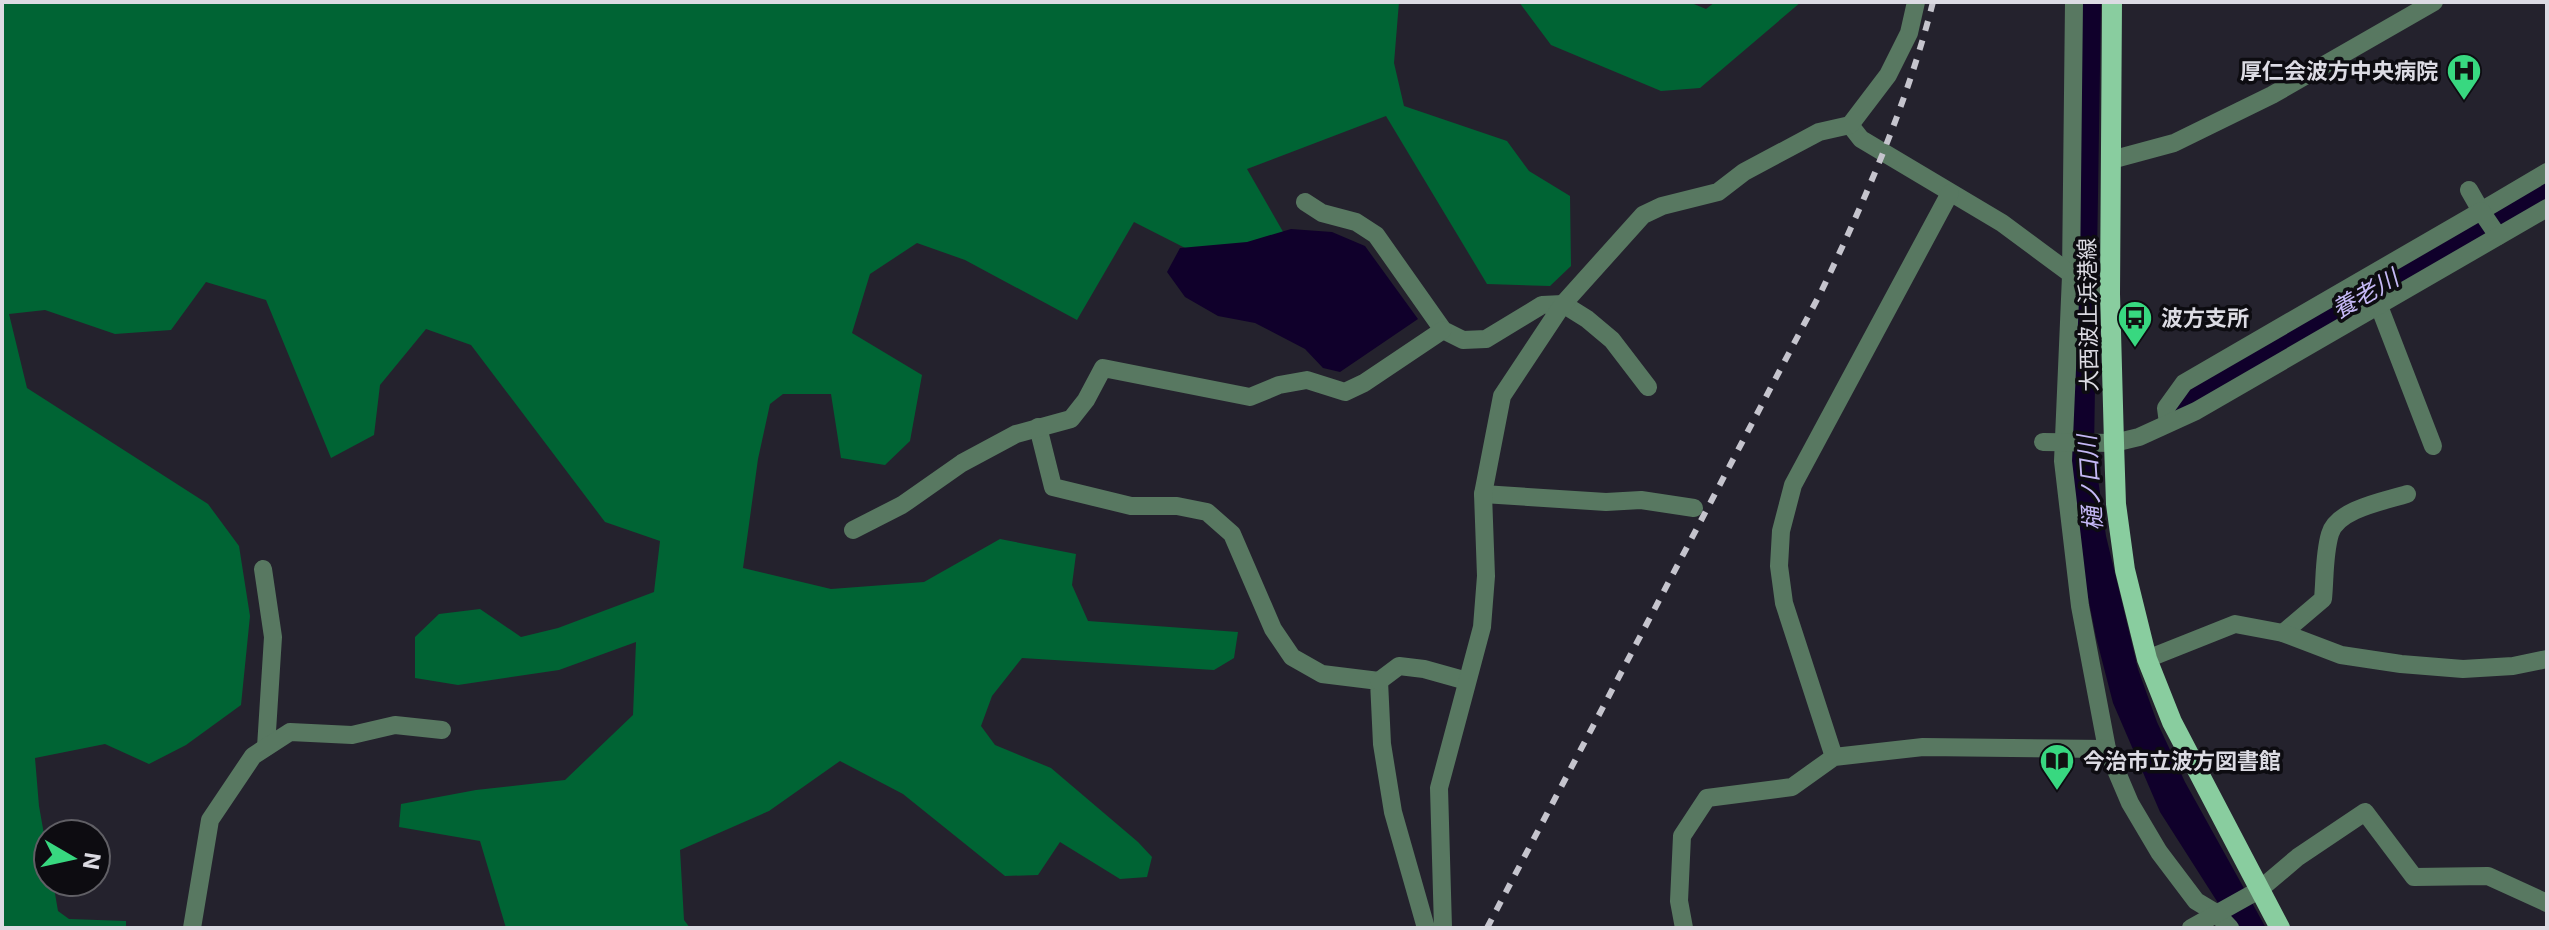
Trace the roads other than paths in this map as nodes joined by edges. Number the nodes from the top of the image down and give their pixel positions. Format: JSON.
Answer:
{"nodes":[{"id":1,"x":1916,"y":2,"type":"edge"},
{"id":2,"x":2074,"y":2,"type":"edge"},
{"id":3,"x":2112,"y":2,"type":"edge"},
{"id":4,"x":2434,"y":2,"type":"edge"},
{"id":5,"x":1850,"y":125,"type":"junction"},
{"id":6,"x":2111,"y":160,"type":"junction"},
{"id":7,"x":2547,"y":172,"type":"edge"},
{"id":8,"x":2469,"y":190,"type":"dead end"},
{"id":9,"x":1950,"y":193,"type":"junction"},
{"id":10,"x":1305,"y":202,"type":"dead end"},
{"id":11,"x":2547,"y":208,"type":"edge"},
{"id":12,"x":2481,"y":211,"type":"junction"},
{"id":13,"x":2498,"y":236,"type":"junction"},
{"id":14,"x":2075,"y":278,"type":"junction"},
{"id":15,"x":2106,"y":292,"type":"junction"},
{"id":16,"x":1563,"y":304,"type":"junction"},
{"id":17,"x":2379,"y":306,"type":"junction"},
{"id":18,"x":1443,"y":330,"type":"junction"},
{"id":19,"x":1648,"y":387,"type":"dead end"},
{"id":20,"x":2168,"y":423,"type":"junction"},
{"id":21,"x":1038,"y":427,"type":"junction"},
{"id":22,"x":2043,"y":442,"type":"dead end"},
{"id":23,"x":2067,"y":442,"type":"junction"},
{"id":24,"x":2106,"y":443,"type":"junction"},
{"id":25,"x":2433,"y":446,"type":"dead end"},
{"id":26,"x":1483,"y":494,"type":"junction"},
{"id":27,"x":2407,"y":494,"type":"dead end"},
{"id":28,"x":1694,"y":508,"type":"dead end"},
{"id":29,"x":853,"y":530,"type":"dead end"},
{"id":30,"x":263,"y":569,"type":"dead end"},
{"id":31,"x":2283,"y":633,"type":"junction"},
{"id":32,"x":2147,"y":659,"type":"junction"},
{"id":33,"x":2547,"y":659,"type":"edge"},
{"id":34,"x":1379,"y":681,"type":"junction"},
{"id":35,"x":1467,"y":681,"type":"junction"},
{"id":36,"x":442,"y":730,"type":"dead end"},
{"id":37,"x":266,"y":747,"type":"junction"},
{"id":38,"x":2107,"y":749,"type":"junction"},
{"id":39,"x":1834,"y":757,"type":"junction"},
{"id":40,"x":2254,"y":892,"type":"junction"},
{"id":41,"x":2547,"y":903,"type":"edge"},
{"id":42,"x":2219,"y":911,"type":"junction"},
{"id":43,"x":192,"y":928,"type":"edge"},
{"id":44,"x":1426,"y":928,"type":"edge"},
{"id":45,"x":1443,"y":928,"type":"edge"},
{"id":46,"x":1684,"y":928,"type":"edge"},
{"id":47,"x":2191,"y":928,"type":"edge"},
{"id":48,"x":2230,"y":928,"type":"edge"},
{"id":49,"x":2280,"y":928,"type":"edge"}],
"edges":[{"from":1,"to":5,"type":"street"},
{"from":2,"to":14,"type":"street"},
{"from":3,"to":6,"type":"main road","name":"大西波止浜港線"},
{"from":4,"to":6,"type":"street"},
{"from":5,"to":9,"type":"street"},
{"from":5,"to":16,"type":"street"},
{"from":6,"to":15,"type":"main road","name":"大西波止浜港線"},
{"from":7,"to":12,"type":"street"},
{"from":8,"to":12,"type":"street"},
{"from":9,"to":14,"type":"street"},
{"from":9,"to":39,"type":"street"},
{"from":10,"to":18,"type":"street"},
{"from":11,"to":13,"type":"street"},
{"from":12,"to":13,"type":"street"},
{"from":12,"to":20,"type":"street"},
{"from":13,"to":17,"type":"street"},
{"from":14,"to":15,"type":"street"},
{"from":14,"to":23,"type":"street"},
{"from":15,"to":24,"type":"main road","name":"大西波止浜港線"},
{"from":16,"to":18,"type":"street"},
{"from":16,"to":19,"type":"street"},
{"from":16,"to":26,"type":"street"},
{"from":17,"to":20,"type":"street"},
{"from":17,"to":25,"type":"street"},
{"from":18,"to":21,"type":"street"},
{"from":20,"to":24,"type":"street"},
{"from":21,"to":29,"type":"street"},
{"from":21,"to":34,"type":"street"},
{"from":22,"to":23,"type":"street"},
{"from":23,"to":24,"type":"street"},
{"from":23,"to":38,"type":"street"},
{"from":24,"to":32,"type":"main road","name":"大西波止浜港線"},
{"from":26,"to":28,"type":"street"},
{"from":26,"to":35,"type":"street"},
{"from":27,"to":31,"type":"street"},
{"from":30,"to":37,"type":"street"},
{"from":31,"to":32,"type":"street"},
{"from":31,"to":33,"type":"street"},
{"from":32,"to":40,"type":"main road","name":"大西波止浜港線"},
{"from":34,"to":35,"type":"street"},
{"from":34,"to":44,"type":"street"},
{"from":35,"to":45,"type":"street"},
{"from":36,"to":37,"type":"street"},
{"from":37,"to":43,"type":"street"},
{"from":38,"to":39,"type":"street"},
{"from":38,"to":42,"type":"street"},
{"from":39,"to":46,"type":"street"},
{"from":40,"to":41,"type":"street"},
{"from":40,"to":42,"type":"street"},
{"from":40,"to":49,"type":"main road","name":"大西波止浜港線"},
{"from":42,"to":47,"type":"street"},
{"from":42,"to":48,"type":"street"}]}
